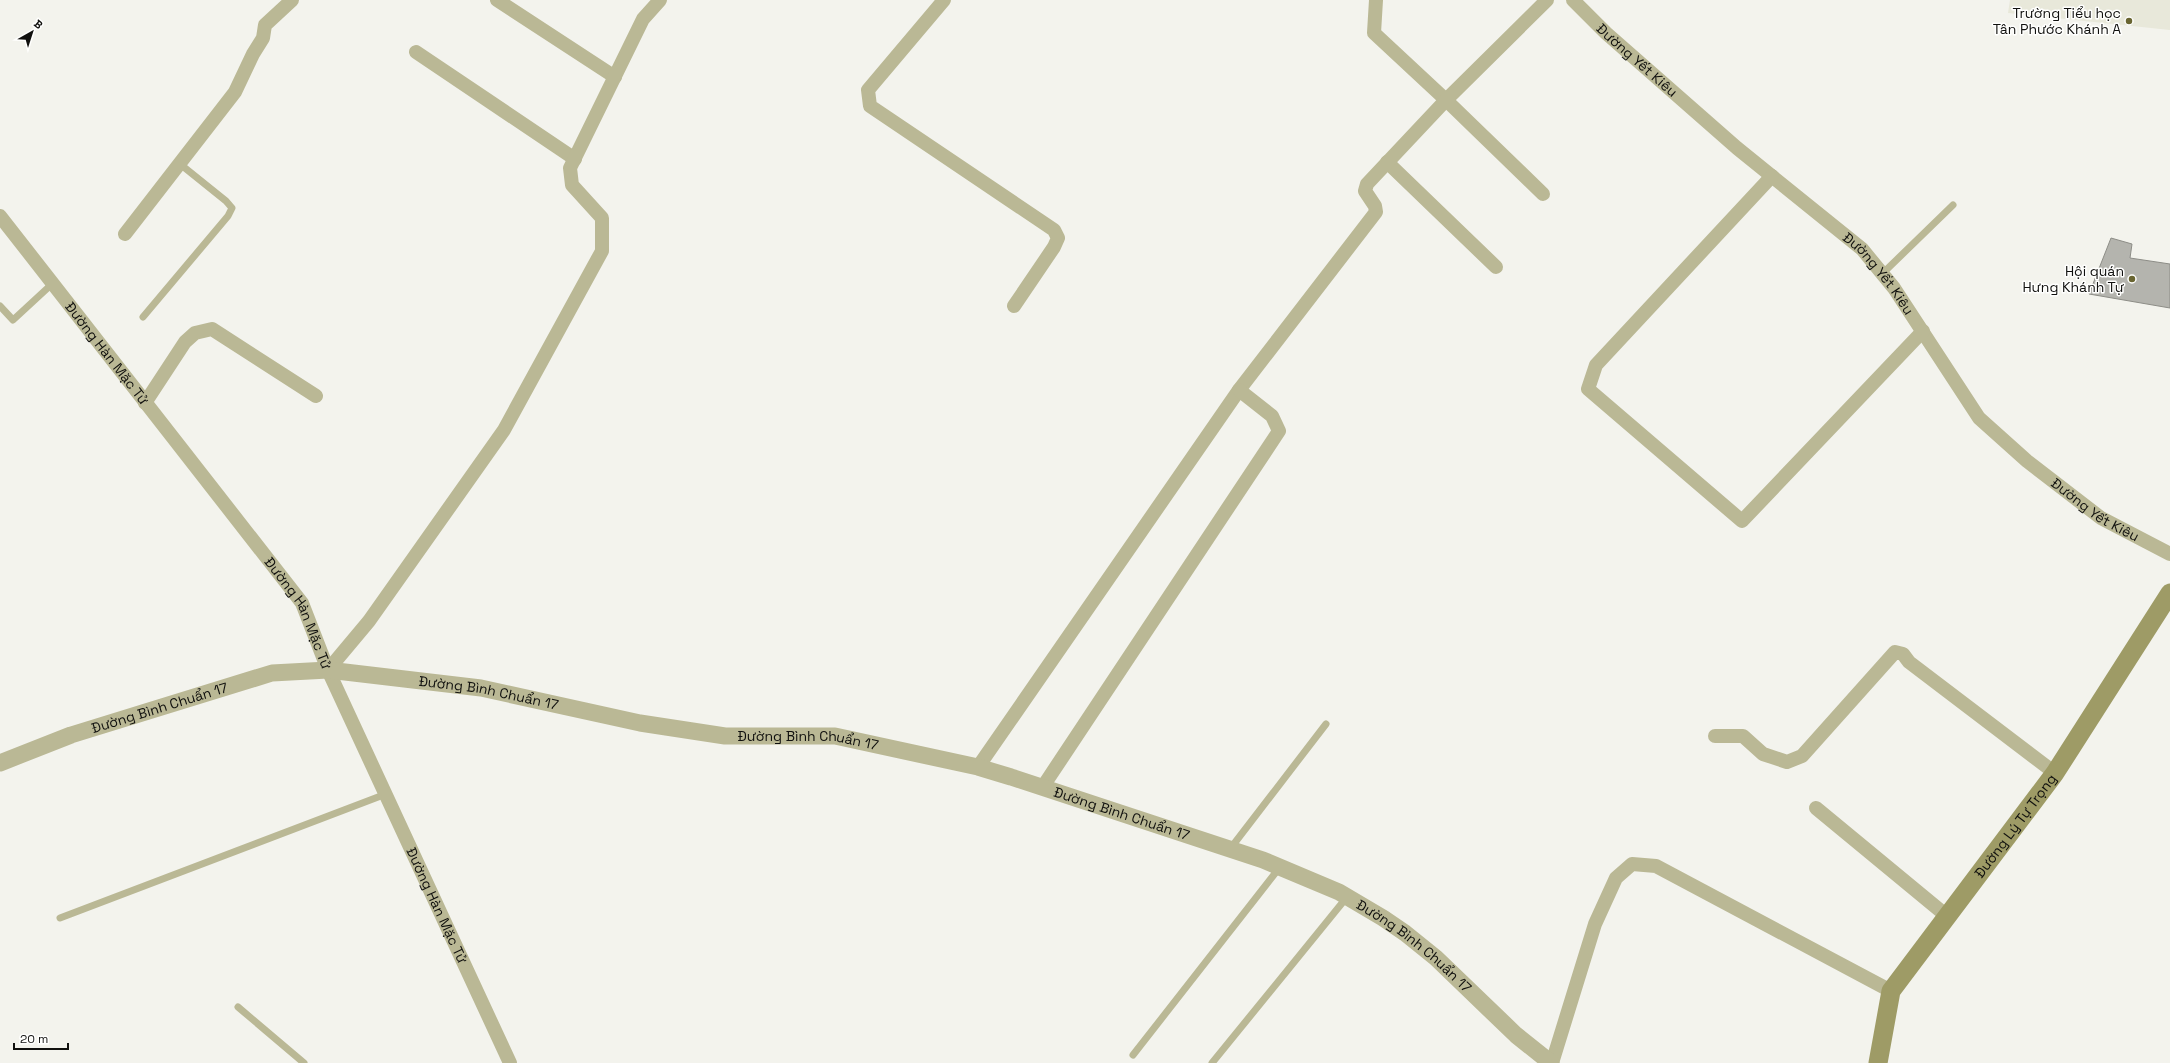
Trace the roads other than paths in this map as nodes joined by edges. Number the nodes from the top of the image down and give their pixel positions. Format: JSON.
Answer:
{"nodes":[{"id":1,"x":292,"y":0,"type":"edge"},
{"id":2,"x":497,"y":0,"type":"edge"},
{"id":3,"x":660,"y":0,"type":"edge"},
{"id":4,"x":944,"y":0,"type":"edge"},
{"id":5,"x":1376,"y":0,"type":"edge"},
{"id":6,"x":1547,"y":0,"type":"edge"},
{"id":7,"x":1573,"y":0,"type":"edge"},
{"id":8,"x":416,"y":52,"type":"dead end"},
{"id":9,"x":615,"y":77,"type":"junction"},
{"id":10,"x":1446,"y":100,"type":"junction"},
{"id":11,"x":575,"y":159,"type":"junction"},
{"id":12,"x":1387,"y":162,"type":"junction"},
{"id":13,"x":180,"y":164,"type":"junction"},
{"id":14,"x":1772,"y":176,"type":"junction"},
{"id":15,"x":1543,"y":194,"type":"dead end"},
{"id":16,"x":1953,"y":205,"type":"dead end"},
{"id":17,"x":0,"y":216,"type":"edge"},
{"id":18,"x":126,"y":234,"type":"dead end"},
{"id":19,"x":1496,"y":267,"type":"dead end"},
{"id":20,"x":1882,"y":274,"type":"junction"},
{"id":21,"x":52,"y":284,"type":"junction"},
{"id":22,"x":0,"y":306,"type":"edge"},
{"id":23,"x":1014,"y":306,"type":"dead end"},
{"id":24,"x":143,"y":317,"type":"dead end"},
{"id":25,"x":1923,"y":331,"type":"junction"},
{"id":26,"x":1239,"y":390,"type":"junction"},
{"id":27,"x":316,"y":396,"type":"dead end"},
{"id":28,"x":145,"y":403,"type":"junction"},
{"id":29,"x":2170,"y":554,"type":"edge"},
{"id":30,"x":2170,"y":593,"type":"edge"},
{"id":31,"x":328,"y":670,"type":"junction"},
{"id":32,"x":1326,"y":724,"type":"dead end"},
{"id":33,"x":1716,"y":736,"type":"dead end"},
{"id":34,"x":0,"y":763,"type":"edge"},
{"id":35,"x":978,"y":767,"type":"junction"},
{"id":36,"x":2055,"y":773,"type":"junction"},
{"id":37,"x":1042,"y":788,"type":"junction"},
{"id":38,"x":386,"y":794,"type":"junction"},
{"id":39,"x":1816,"y":808,"type":"dead end"},
{"id":40,"x":1230,"y":849,"type":"junction"},
{"id":41,"x":1280,"y":867,"type":"junction"},
{"id":42,"x":1347,"y":897,"type":"junction"},
{"id":43,"x":1948,"y":917,"type":"junction"},
{"id":44,"x":60,"y":918,"type":"dead end"},
{"id":45,"x":1891,"y":991,"type":"junction"},
{"id":46,"x":238,"y":1007,"type":"dead end"},
{"id":47,"x":1133,"y":1055,"type":"dead end"},
{"id":48,"x":304,"y":1063,"type":"edge"},
{"id":49,"x":510,"y":1063,"type":"edge"},
{"id":50,"x":1212,"y":1063,"type":"edge"},
{"id":51,"x":1552,"y":1063,"type":"edge"},
{"id":52,"x":1878,"y":1063,"type":"edge"}],
"edges":[{"from":1,"to":13,"type":"street"},
{"from":2,"to":9,"type":"street"},
{"from":3,"to":9,"type":"street"},
{"from":4,"to":23,"type":"street"},
{"from":5,"to":10,"type":"street"},
{"from":6,"to":10,"type":"street"},
{"from":7,"to":14,"type":"street","name":"Đường Yết Kiêu"},
{"from":8,"to":11,"type":"street"},
{"from":9,"to":11,"type":"street"},
{"from":10,"to":12,"type":"street"},
{"from":10,"to":15,"type":"street"},
{"from":11,"to":31,"type":"street"},
{"from":12,"to":19,"type":"street"},
{"from":12,"to":26,"type":"street"},
{"from":13,"to":18,"type":"street"},
{"from":13,"to":24,"type":"lane"},
{"from":14,"to":20,"type":"street","name":"Đường Yết Kiêu"},
{"from":14,"to":25,"type":"street"},
{"from":16,"to":20,"type":"lane"},
{"from":17,"to":21,"type":"street","name":"Đường Hàn Mặc Tử"},
{"from":20,"to":25,"type":"street","name":"Đường Yết Kiêu"},
{"from":21,"to":22,"type":"lane"},
{"from":21,"to":28,"type":"street","name":"Đường Hàn Mặc Tử"},
{"from":25,"to":29,"type":"street","name":"Đường Yết Kiêu"},
{"from":26,"to":35,"type":"street"},
{"from":26,"to":37,"type":"street"},
{"from":27,"to":28,"type":"street"},
{"from":28,"to":31,"type":"street","name":"Đường Hàn Mặc Tử"},
{"from":30,"to":36,"type":"main road","name":"Đường Lý Tự Trọng"},
{"from":31,"to":34,"type":"street","name":"Đường Bình Chuẩn 17"},
{"from":31,"to":35,"type":"street","name":"Đường Bình Chuẩn 17"},
{"from":31,"to":38,"type":"street","name":"Đường Hàn Mặc Tử"},
{"from":32,"to":40,"type":"lane"},
{"from":33,"to":36,"type":"street"},
{"from":35,"to":37,"type":"street","name":"Đường Bình Chuẩn 17"},
{"from":36,"to":43,"type":"main road","name":"Đường Lý Tự Trọng"},
{"from":37,"to":40,"type":"street","name":"Đường Bình Chuẩn 17"},
{"from":38,"to":44,"type":"lane"},
{"from":38,"to":49,"type":"street","name":"Đường Hàn Mặc Tử"},
{"from":39,"to":43,"type":"street"},
{"from":40,"to":41,"type":"street","name":"Đường Bình Chuẩn 17"},
{"from":41,"to":42,"type":"street","name":"Đường Bình Chuẩn 17"},
{"from":41,"to":47,"type":"lane"},
{"from":42,"to":50,"type":"lane"},
{"from":42,"to":51,"type":"street","name":"Đường Bình Chuẩn 17"},
{"from":43,"to":45,"type":"main road","name":"Đường Lý Tự Trọng"},
{"from":45,"to":51,"type":"street"},
{"from":45,"to":52,"type":"main road","name":"Đường Lý Tự Trọng"},
{"from":46,"to":48,"type":"lane"}]}
